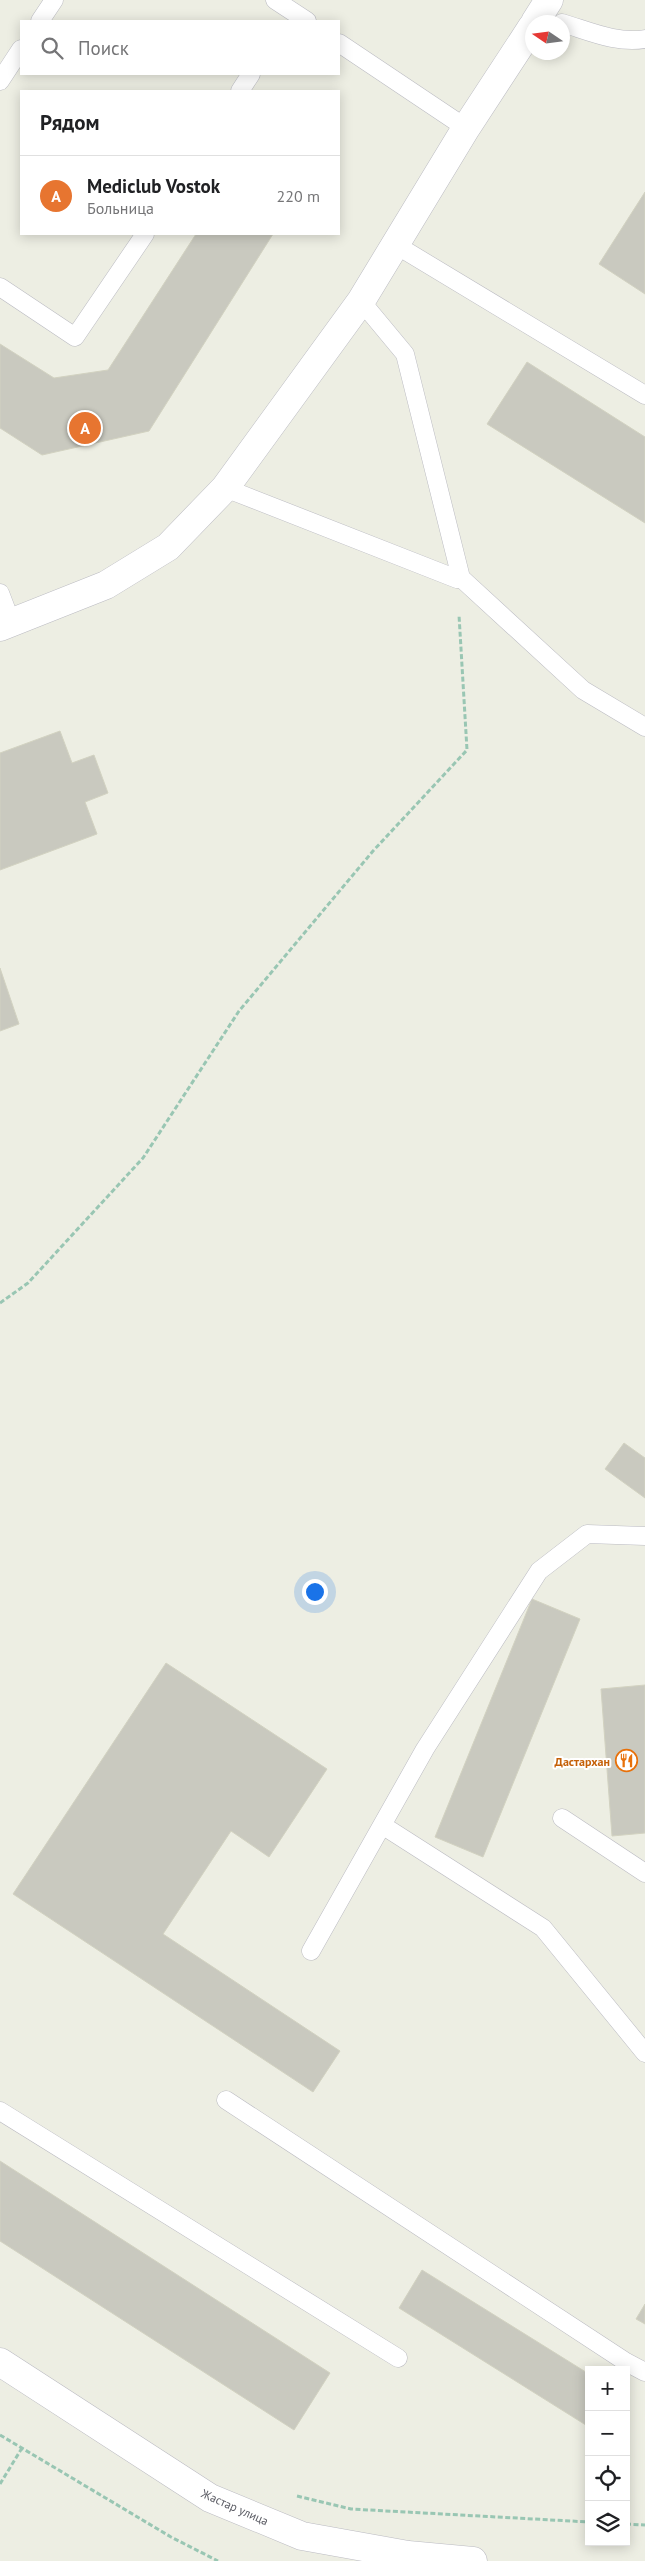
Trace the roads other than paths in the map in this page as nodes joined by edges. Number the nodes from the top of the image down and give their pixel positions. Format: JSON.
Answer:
{"nodes":[{"id":1,"x":54,"y":0,"type":"edge"},
{"id":2,"x":276,"y":0,"type":"edge"},
{"id":3,"x":295,"y":18,"type":"edge"},
{"id":4,"x":41,"y":20,"type":"edge"},
{"id":5,"x":570,"y":25,"type":"edge"},
{"id":6,"x":645,"y":39,"type":"edge"},
{"id":7,"x":340,"y":44,"type":"edge"},
{"id":8,"x":525,"y":48,"type":"edge"},
{"id":9,"x":20,"y":51,"type":"edge"},
{"id":10,"x":250,"y":75,"type":"edge"},
{"id":11,"x":0,"y":81,"type":"edge"},
{"id":12,"x":241,"y":90,"type":"edge"},
{"id":13,"x":466,"y":128,"type":"junction"},
{"id":14,"x":143,"y":235,"type":"edge"},
{"id":15,"x":396,"y":245,"type":"junction"},
{"id":16,"x":0,"y":287,"type":"edge"},
{"id":17,"x":361,"y":302,"type":"junction"},
{"id":18,"x":645,"y":395,"type":"edge"},
{"id":19,"x":225,"y":488,"type":"junction"},
{"id":20,"x":457,"y":579,"type":"road end"},
{"id":21,"x":0,"y":593,"type":"edge"},
{"id":22,"x":6,"y":624,"type":"edge"},
{"id":23,"x":645,"y":727,"type":"edge"},
{"id":24,"x":645,"y":1536,"type":"edge"},
{"id":25,"x":562,"y":1818,"type":"dead end"},
{"id":26,"x":382,"y":1825,"type":"junction"},
{"id":27,"x":645,"y":1873,"type":"edge"},
{"id":28,"x":311,"y":1951,"type":"dead end"},
{"id":29,"x":645,"y":2053,"type":"edge"},
{"id":30,"x":226,"y":2100,"type":"dead end"},
{"id":31,"x":0,"y":2111,"type":"edge"},
{"id":32,"x":398,"y":2358,"type":"dead end"},
{"id":33,"x":0,"y":2362,"type":"edge"},
{"id":34,"x":645,"y":2372,"type":"edge"},
{"id":35,"x":473,"y":2561,"type":"edge"}],
"edges":[{"from":1,"to":4,"type":"lane"},
{"from":2,"to":3,"type":"lane"},
{"from":5,"to":6,"type":"lane"},
{"from":7,"to":13,"type":"lane"},
{"from":8,"to":13,"type":"street"},
{"from":9,"to":11,"type":"lane"},
{"from":10,"to":12,"type":"lane"},
{"from":13,"to":15,"type":"street"},
{"from":14,"to":16,"type":"lane"},
{"from":15,"to":17,"type":"street"},
{"from":15,"to":18,"type":"lane"},
{"from":17,"to":19,"type":"street"},
{"from":17,"to":23,"type":"lane"},
{"from":19,"to":20,"type":"lane"},
{"from":19,"to":22,"type":"street"},
{"from":21,"to":22,"type":"lane"},
{"from":24,"to":26,"type":"lane"},
{"from":25,"to":27,"type":"lane"},
{"from":26,"to":28,"type":"lane"},
{"from":26,"to":29,"type":"lane"},
{"from":30,"to":34,"type":"lane"},
{"from":31,"to":32,"type":"lane"},
{"from":33,"to":35,"type":"street","name":"Жастар улица"}]}
